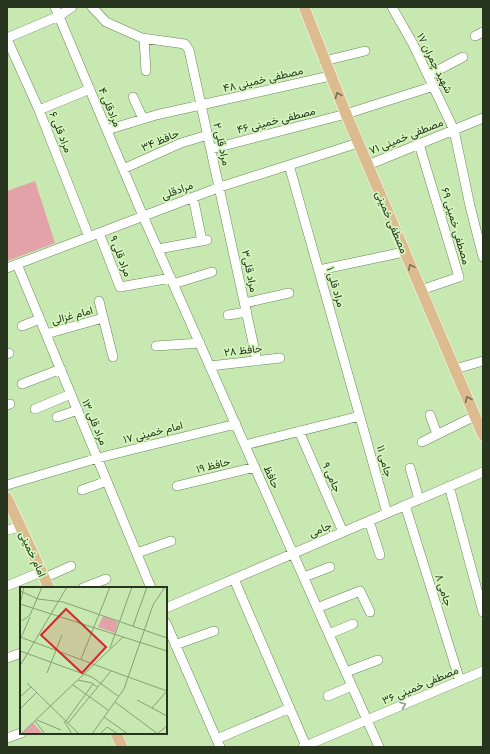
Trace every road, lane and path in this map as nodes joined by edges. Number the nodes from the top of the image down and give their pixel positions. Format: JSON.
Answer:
{"nodes":[{"id":1,"x":55,"y":7,"type":"edge"},
{"id":2,"x":72,"y":7,"type":"edge"},
{"id":3,"x":92,"y":7,"type":"edge"},
{"id":4,"x":304,"y":7,"type":"edge"},
{"id":5,"x":392,"y":7,"type":"edge"},
{"id":6,"x":58,"y":16,"type":"junction"},
{"id":7,"x":7,"y":38,"type":"edge"},
{"id":8,"x":144,"y":39,"type":"junction"},
{"id":9,"x":365,"y":51,"type":"dead end"},
{"id":10,"x":463,"y":57,"type":"dead end"},
{"id":11,"x":324,"y":61,"type":"junction"},
{"id":12,"x":146,"y":71,"type":"dead end"},
{"id":13,"x":429,"y":75,"type":"junction"},
{"id":14,"x":330,"y":76,"type":"junction"},
{"id":15,"x":434,"y":86,"type":"junction"},
{"id":16,"x":90,"y":89,"type":"junction"},
{"id":17,"x":133,"y":97,"type":"dead end"},
{"id":18,"x":202,"y":106,"type":"junction"},
{"id":19,"x":39,"y":110,"type":"junction"},
{"id":20,"x":346,"y":114,"type":"junction"},
{"id":21,"x":483,"y":118,"type":"edge"},
{"id":22,"x":143,"y":119,"type":"junction"},
{"id":23,"x":107,"y":130,"type":"junction"},
{"id":24,"x":454,"y":130,"type":"junction"},
{"id":25,"x":208,"y":134,"type":"junction"},
{"id":26,"x":358,"y":143,"type":"junction"},
{"id":27,"x":420,"y":144,"type":"junction"},
{"id":28,"x":211,"y":149,"type":"junction"},
{"id":29,"x":289,"y":165,"type":"junction"},
{"id":30,"x":368,"y":165,"type":"junction"},
{"id":31,"x":123,"y":169,"type":"junction"},
{"id":32,"x":220,"y":186,"type":"junction"},
{"id":33,"x":193,"y":197,"type":"junction"},
{"id":34,"x":143,"y":216,"type":"junction"},
{"id":35,"x":99,"y":233,"type":"junction"},
{"id":36,"x":89,"y":237,"type":"junction"},
{"id":37,"x":158,"y":250,"type":"junction"},
{"id":38,"x":404,"y":252,"type":"junction"},
{"id":39,"x":483,"y":257,"type":"edge"},
{"id":40,"x":17,"y":264,"type":"junction"},
{"id":41,"x":7,"y":268,"type":"edge"},
{"id":42,"x":319,"y":270,"type":"junction"},
{"id":43,"x":212,"y":272,"type":"dead end"},
{"id":44,"x":172,"y":281,"type":"junction"},
{"id":45,"x":421,"y":290,"type":"junction"},
{"id":46,"x":289,"y":293,"type":"dead end"},
{"id":47,"x":99,"y":301,"type":"dead end"},
{"id":48,"x":246,"y":307,"type":"junction"},
{"id":49,"x":228,"y":315,"type":"dead end"},
{"id":50,"x":103,"y":318,"type":"junction"},
{"id":51,"x":40,"y":319,"type":"junction"},
{"id":52,"x":22,"y":326,"type":"dead end"},
{"id":53,"x":46,"y":334,"type":"junction"},
{"id":54,"x":200,"y":343,"type":"junction"},
{"id":55,"x":156,"y":346,"type":"dead end"},
{"id":56,"x":113,"y":357,"type":"dead end"},
{"id":57,"x":280,"y":358,"type":"dead end"},
{"id":58,"x":257,"y":360,"type":"junction"},
{"id":59,"x":483,"y":361,"type":"edge"},
{"id":60,"x":210,"y":366,"type":"junction"},
{"id":61,"x":61,"y":369,"type":"junction"},
{"id":62,"x":455,"y":369,"type":"junction"},
{"id":63,"x":22,"y":384,"type":"dead end"},
{"id":64,"x":71,"y":394,"type":"junction"},
{"id":65,"x":35,"y":409,"type":"dead end"},
{"id":66,"x":78,"y":410,"type":"junction"},
{"id":67,"x":430,"y":415,"type":"dead end"},
{"id":68,"x":360,"y":416,"type":"junction"},
{"id":69,"x":475,"y":416,"type":"junction"},
{"id":70,"x":57,"y":417,"type":"dead end"},
{"id":71,"x":236,"y":424,"type":"junction"},
{"id":72,"x":299,"y":431,"type":"junction"},
{"id":73,"x":437,"y":434,"type":"junction"},
{"id":74,"x":483,"y":435,"type":"edge"},
{"id":75,"x":422,"y":442,"type":"dead end"},
{"id":76,"x":245,"y":445,"type":"junction"},
{"id":77,"x":98,"y":458,"type":"junction"},
{"id":78,"x":255,"y":467,"type":"junction"},
{"id":79,"x":410,"y":468,"type":"dead end"},
{"id":80,"x":483,"y":472,"type":"edge"},
{"id":81,"x":107,"y":481,"type":"junction"},
{"id":82,"x":7,"y":485,"type":"edge"},
{"id":83,"x":177,"y":486,"type":"dead end"},
{"id":84,"x":449,"y":486,"type":"junction"},
{"id":85,"x":82,"y":490,"type":"dead end"},
{"id":86,"x":7,"y":498,"type":"edge"},
{"id":87,"x":419,"y":499,"type":"junction"},
{"id":88,"x":405,"y":505,"type":"junction"},
{"id":89,"x":387,"y":513,"type":"junction"},
{"id":90,"x":369,"y":521,"type":"junction"},
{"id":91,"x":20,"y":527,"type":"junction"},
{"id":92,"x":7,"y":530,"type":"edge"},
{"id":93,"x":343,"y":532,"type":"junction"},
{"id":94,"x":171,"y":541,"type":"dead end"},
{"id":95,"x":137,"y":553,"type":"junction"},
{"id":96,"x":293,"y":554,"type":"junction"},
{"id":97,"x":380,"y":555,"type":"dead end"},
{"id":98,"x":71,"y":566,"type":"dead end"},
{"id":99,"x":330,"y":567,"type":"dead end"},
{"id":100,"x":304,"y":577,"type":"junction"},
{"id":101,"x":106,"y":578,"type":"dead end"},
{"id":102,"x":45,"y":579,"type":"edge"},
{"id":103,"x":234,"y":579,"type":"junction"},
{"id":104,"x":7,"y":586,"type":"edge"},
{"id":105,"x":85,"y":587,"type":"edge"},
{"id":106,"x":151,"y":587,"type":"edge"},
{"id":107,"x":167,"y":608,"type":"edge"},
{"id":108,"x":317,"y":608,"type":"junction"},
{"id":109,"x":370,"y":612,"type":"dead end"},
{"id":110,"x":483,"y":612,"type":"edge"},
{"id":111,"x":353,"y":624,"type":"dead end"},
{"id":112,"x":167,"y":625,"type":"edge"},
{"id":113,"x":214,"y":631,"type":"dead end"},
{"id":114,"x":329,"y":634,"type":"junction"},
{"id":115,"x":175,"y":645,"type":"junction"},
{"id":116,"x":20,"y":653,"type":"edge"},
{"id":117,"x":7,"y":658,"type":"edge"},
{"id":118,"x":378,"y":660,"type":"dead end"},
{"id":119,"x":483,"y":671,"type":"edge"},
{"id":120,"x":346,"y":672,"type":"junction"},
{"id":121,"x":460,"y":681,"type":"junction"},
{"id":122,"x":352,"y":686,"type":"junction"},
{"id":123,"x":328,"y":696,"type":"dead end"},
{"id":124,"x":290,"y":708,"type":"junction"},
{"id":125,"x":367,"y":720,"type":"junction"},
{"id":126,"x":116,"y":734,"type":"edge"},
{"id":127,"x":218,"y":743,"type":"edge"},
{"id":128,"x":305,"y":746,"type":"edge"},
{"id":129,"x":122,"y":747,"type":"edge"},
{"id":130,"x":379,"y":747,"type":"edge"}],
"edges":[{"from":1,"to":6,"type":"street","name":"مرادقلی ۴"},
{"from":2,"to":6,"type":"street"},
{"from":3,"to":8,"type":"street"},
{"from":4,"to":11,"type":"main road","name":"مصطفی خمینی"},
{"from":5,"to":13,"type":"street","name":"شهید چمران ۱۷"},
{"from":6,"to":7,"type":"street"},
{"from":6,"to":16,"type":"street","name":"مرادقلی ۴"},
{"from":7,"to":19,"type":"street","name":"مراد قلی ۶"},
{"from":8,"to":12,"type":"street"},
{"from":8,"to":18,"type":"street","name":"مراد قلی ۲"},
{"from":9,"to":11,"type":"street"},
{"from":10,"to":13,"type":"street"},
{"from":11,"to":14,"type":"main road","name":"مصطفی خمینی"},
{"from":13,"to":15,"type":"street","name":"شهید چمران ۱۷"},
{"from":14,"to":18,"type":"street","name":"مصطفی خمینی ۴۸"},
{"from":20,"to":14,"type":"main road","name":"مصطفی خمینی","one_way":true},
{"from":15,"to":20,"type":"street","name":"مصطفی خمینی ۴۶"},
{"from":15,"to":24,"type":"street","name":"شهید چمران ۱۷"},
{"from":16,"to":19,"type":"street"},
{"from":16,"to":23,"type":"street","name":"مرادقلی ۴"},
{"from":17,"to":22,"type":"street"},
{"from":18,"to":22,"type":"street","name":"مصطفی خمینی ۴۸"},
{"from":18,"to":25,"type":"street","name":"مراد قلی ۲"},
{"from":19,"to":36,"type":"street","name":"مراد قلی ۶"},
{"from":20,"to":26,"type":"main road","name":"مصطفی خمینی"},
{"from":20,"to":28,"type":"street","name":"مصطفی خمینی ۴۶"},
{"from":21,"to":24,"type":"street","name":"مصطفی خمینی ۷۱"},
{"from":22,"to":23,"type":"street","name":"مصطفی خمینی ۴۸"},
{"from":23,"to":31,"type":"street","name":"مرادقلی ۴"},
{"from":24,"to":27,"type":"street","name":"مصطفی خمینی ۷۱"},
{"from":24,"to":39,"type":"street","name":"شهید چمران ۱۷"},
{"from":25,"to":28,"type":"street","name":"مراد قلی ۲"},
{"from":25,"to":31,"type":"street","name":"حافظ ۳۴"},
{"from":26,"to":29,"type":"street","name":"مرادقلی"},
{"from":26,"to":30,"type":"main road","name":"مصطفی خمینی"},
{"from":27,"to":30,"type":"street","name":"مصطفی خمینی ۷۱"},
{"from":27,"to":45,"type":"street","name":"مصطفی خمینی ۶۹"},
{"from":28,"to":32,"type":"street","name":"مراد قلی ۲"},
{"from":29,"to":32,"type":"street","name":"مرادقلی"},
{"from":29,"to":42,"type":"street","name":"مراد قلی ۱"},
{"from":30,"to":38,"type":"main road","name":"مصطفی خمینی"},
{"from":31,"to":34,"type":"street","name":"مرادقلی ۴"},
{"from":32,"to":33,"type":"street","name":"مرادقلی"},
{"from":32,"to":48,"type":"street","name":"مراد قلی۳"},
{"from":33,"to":34,"type":"street","name":"مرادقلی"},
{"from":33,"to":37,"type":"street"},
{"from":34,"to":35,"type":"street","name":"مرادقلی"},
{"from":34,"to":37,"type":"street","name":"حافظ"},
{"from":35,"to":36,"type":"street","name":"مرادقلی"},
{"from":35,"to":44,"type":"street","name":"مراد قلی ۹"},
{"from":36,"to":40,"type":"street","name":"مرادقلی"},
{"from":37,"to":44,"type":"street","name":"حافظ"},
{"from":38,"to":42,"type":"street"},
{"from":45,"to":38,"type":"main road","name":"مصطفی خمینی","one_way":true},
{"from":40,"to":41,"type":"street","name":"مرادقلی"},
{"from":40,"to":51,"type":"street","name":"مراد قلی ۱۳"},
{"from":42,"to":68,"type":"street","name":"مراد قلی ۱"},
{"from":43,"to":44,"type":"street"},
{"from":44,"to":54,"type":"street","name":"حافظ"},
{"from":45,"to":62,"type":"main road","name":"مصطفی خمینی"},
{"from":46,"to":48,"type":"street"},
{"from":47,"to":50,"type":"street"},
{"from":48,"to":49,"type":"street"},
{"from":48,"to":58,"type":"street","name":"مراد قلی۳"},
{"from":50,"to":53,"type":"street","name":"امام غزالی"},
{"from":50,"to":56,"type":"street"},
{"from":51,"to":52,"type":"street"},
{"from":51,"to":53,"type":"street","name":"مراد قلی ۱۳"},
{"from":53,"to":61,"type":"street","name":"مراد قلی ۱۳"},
{"from":54,"to":55,"type":"street"},
{"from":54,"to":60,"type":"street","name":"حافظ"},
{"from":57,"to":58,"type":"street","name":"حافظ ۲۸"},
{"from":58,"to":60,"type":"street","name":"حافظ ۲۸"},
{"from":59,"to":62,"type":"street"},
{"from":60,"to":71,"type":"street","name":"حافظ"},
{"from":61,"to":63,"type":"street"},
{"from":61,"to":64,"type":"street","name":"مراد قلی ۱۳"},
{"from":69,"to":62,"type":"main road","name":"مصطفی خمینی","one_way":true},
{"from":64,"to":65,"type":"street"},
{"from":64,"to":66,"type":"street","name":"مراد قلی ۱۳"},
{"from":66,"to":70,"type":"street"},
{"from":66,"to":77,"type":"street","name":"مراد قلی ۱۳"},
{"from":67,"to":73,"type":"street"},
{"from":68,"to":72,"type":"street"},
{"from":68,"to":89,"type":"street","name":"جامی ۱۱"},
{"from":69,"to":73,"type":"street"},
{"from":69,"to":74,"type":"main road","name":"مصطفی خمینی"},
{"from":71,"to":76,"type":"street","name":"حافظ"},
{"from":71,"to":77,"type":"street","name":"امام خمینی ۱۷"},
{"from":72,"to":76,"type":"street"},
{"from":72,"to":93,"type":"street","name":"جامی ۹"},
{"from":73,"to":75,"type":"street"},
{"from":76,"to":78,"type":"street","name":"حافظ"},
{"from":77,"to":81,"type":"street","name":"مراد قلی ۱۳"},
{"from":77,"to":82,"type":"street","name":"امام خمینی ۱۷"},
{"from":78,"to":83,"type":"street","name":"حافظ ۱۹"},
{"from":78,"to":96,"type":"street","name":"حافظ"},
{"from":79,"to":87,"type":"street"},
{"from":80,"to":84,"type":"street","name":"جامی"},
{"from":81,"to":85,"type":"street"},
{"from":81,"to":95,"type":"street","name":"مراد قلی ۱۳"},
{"from":84,"to":87,"type":"street","name":"جامی"},
{"from":84,"to":110,"type":"street"},
{"from":86,"to":91,"type":"main road","name":"امام خمینی"},
{"from":87,"to":88,"type":"street","name":"جامی"},
{"from":88,"to":89,"type":"street","name":"جامی"},
{"from":88,"to":121,"type":"street","name":"جامی ۸"},
{"from":89,"to":90,"type":"street","name":"جامی"},
{"from":90,"to":93,"type":"street","name":"جامی"},
{"from":90,"to":97,"type":"street"},
{"from":91,"to":92,"type":"street"},
{"from":91,"to":102,"type":"main road","name":"امام خمینی"},
{"from":93,"to":96,"type":"street","name":"جامی"},
{"from":94,"to":95,"type":"street"},
{"from":95,"to":106,"type":"street","name":"مراد قلی ۱۳"},
{"from":96,"to":100,"type":"street","name":"حافظ"},
{"from":96,"to":103,"type":"street","name":"جامی"},
{"from":98,"to":102,"type":"street"},
{"from":99,"to":100,"type":"street"},
{"from":100,"to":108,"type":"street","name":"حافظ"},
{"from":101,"to":105,"type":"street"},
{"from":102,"to":104,"type":"street"},
{"from":103,"to":107,"type":"street","name":"جامی"},
{"from":103,"to":124,"type":"street"},
{"from":108,"to":109,"type":"street"},
{"from":108,"to":114,"type":"street","name":"حافظ"},
{"from":111,"to":114,"type":"street"},
{"from":112,"to":115,"type":"street"},
{"from":113,"to":115,"type":"street"},
{"from":114,"to":120,"type":"street","name":"حافظ"},
{"from":115,"to":127,"type":"street"},
{"from":116,"to":117,"type":"street"},
{"from":118,"to":120,"type":"street"},
{"from":119,"to":121,"type":"street","name":"مصطفی خمینی ۳۶"},
{"from":120,"to":122,"type":"street","name":"حافظ"},
{"from":125,"to":121,"type":"street","name":"مصطفی خمینی ۳۶","one_way":true},
{"from":122,"to":123,"type":"street"},
{"from":122,"to":125,"type":"street","name":"حافظ"},
{"from":124,"to":127,"type":"street"},
{"from":124,"to":128,"type":"street"},
{"from":125,"to":128,"type":"street","name":"مصطفی خمینی ۳۶"},
{"from":125,"to":130,"type":"street","name":"حافظ"},
{"from":126,"to":129,"type":"main road"}]}
